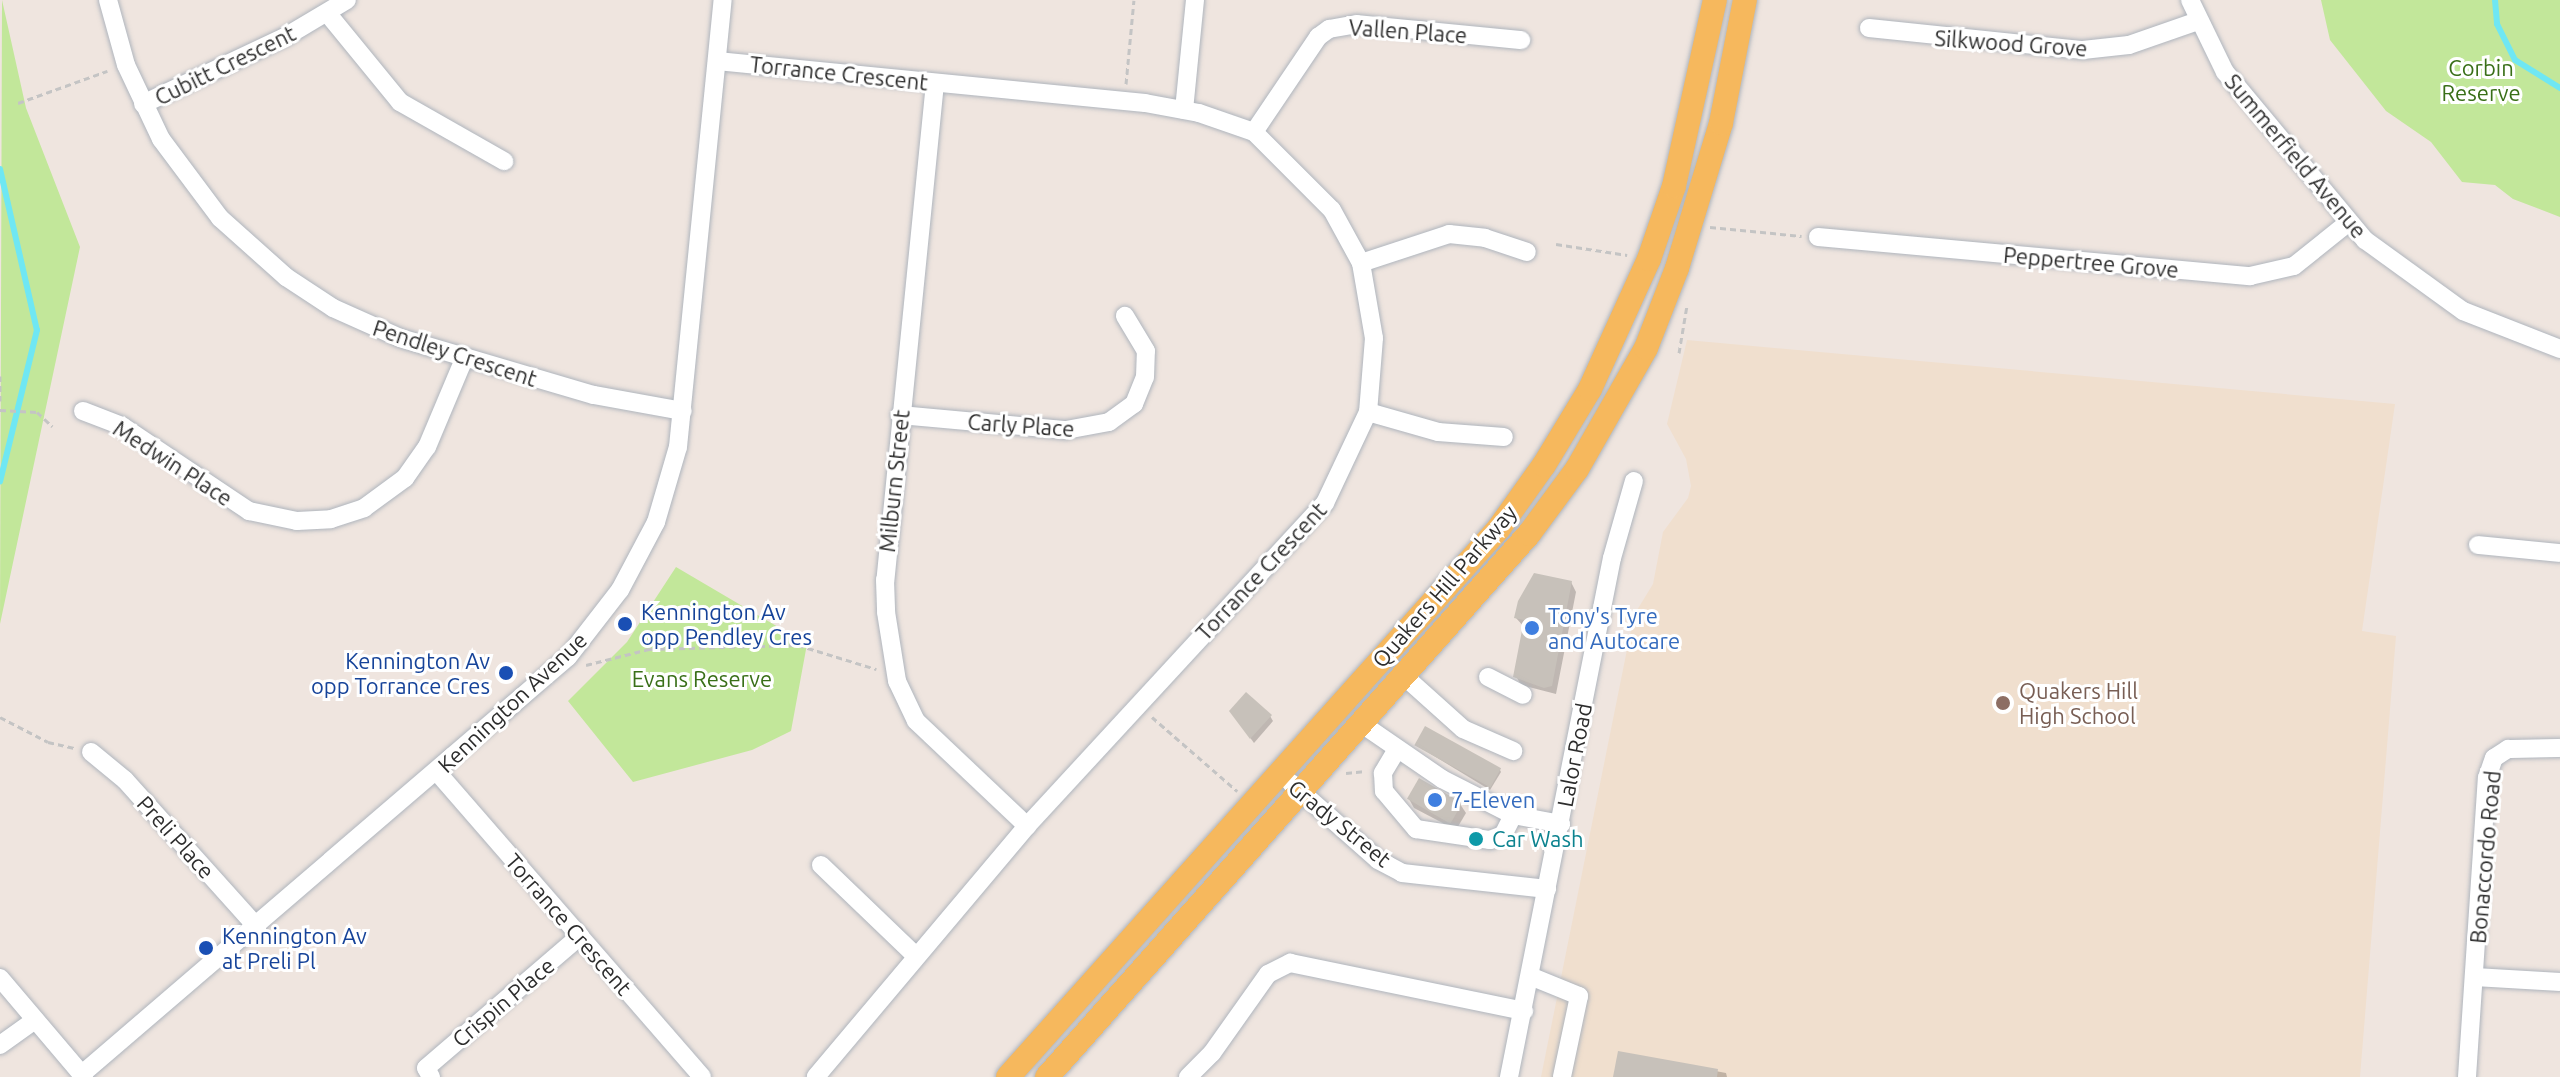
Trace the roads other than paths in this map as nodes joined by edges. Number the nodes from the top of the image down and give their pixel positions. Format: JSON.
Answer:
{"nodes":[{"id":1,"x":108,"y":0,"type":"edge"},
{"id":2,"x":347,"y":0,"type":"edge"},
{"id":3,"x":723,"y":0,"type":"edge"},
{"id":4,"x":1195,"y":0,"type":"edge"},
{"id":5,"x":1715,"y":0,"type":"edge"},
{"id":6,"x":1745,"y":0,"type":"edge"},
{"id":7,"x":2190,"y":0,"type":"edge"},
{"id":8,"x":328,"y":14,"type":"junction"},
{"id":9,"x":2198,"y":21,"type":"junction"},
{"id":10,"x":1869,"y":28,"type":"dead end"},
{"id":11,"x":1521,"y":40,"type":"dead end"},
{"id":12,"x":717,"y":61,"type":"junction"},
{"id":13,"x":935,"y":83,"type":"junction"},
{"id":14,"x":143,"y":104,"type":"junction"},
{"id":15,"x":1184,"y":110,"type":"junction"},
{"id":16,"x":1254,"y":132,"type":"junction"},
{"id":17,"x":504,"y":161,"type":"dead end"},
{"id":18,"x":2349,"y":222,"type":"junction"},
{"id":19,"x":1818,"y":237,"type":"road end"},
{"id":20,"x":1527,"y":252,"type":"dead end"},
{"id":21,"x":1361,"y":263,"type":"junction"},
{"id":22,"x":1125,"y":316,"type":"dead end"},
{"id":23,"x":2560,"y":349,"type":"edge"},
{"id":24,"x":464,"y":359,"type":"junction"},
{"id":25,"x":83,"y":411,"type":"dead end"},
{"id":26,"x":683,"y":411,"type":"junction"},
{"id":27,"x":1368,"y":412,"type":"junction"},
{"id":28,"x":900,"y":415,"type":"junction"},
{"id":29,"x":1504,"y":437,"type":"dead end"},
{"id":30,"x":1634,"y":481,"type":"dead end"},
{"id":31,"x":2478,"y":545,"type":"dead end"},
{"id":32,"x":2560,"y":553,"type":"edge"},
{"id":33,"x":1404,"y":676,"type":"junction"},
{"id":34,"x":1488,"y":677,"type":"dead end"},
{"id":35,"x":1523,"y":695,"type":"dead end"},
{"id":36,"x":1362,"y":724,"type":"junction"},
{"id":37,"x":2560,"y":748,"type":"edge"},
{"id":38,"x":1396,"y":751,"type":"junction"},
{"id":39,"x":1513,"y":751,"type":"dead end"},
{"id":40,"x":91,"y":752,"type":"road end"},
{"id":41,"x":437,"y":772,"type":"junction"},
{"id":42,"x":1278,"y":772,"type":"junction"},
{"id":43,"x":1302,"y":793,"type":"junction"},
{"id":44,"x":1513,"y":815,"type":"junction"},
{"id":45,"x":1561,"y":824,"type":"junction"},
{"id":46,"x":1027,"y":826,"type":"junction"},
{"id":47,"x":821,"y":865,"type":"dead end"},
{"id":48,"x":1547,"y":889,"type":"junction"},
{"id":49,"x":257,"y":927,"type":"junction"},
{"id":50,"x":580,"y":936,"type":"junction"},
{"id":51,"x":915,"y":955,"type":"junction"},
{"id":52,"x":1530,"y":976,"type":"junction"},
{"id":53,"x":2475,"y":977,"type":"junction"},
{"id":54,"x":0,"y":978,"type":"edge"},
{"id":55,"x":2560,"y":982,"type":"edge"},
{"id":56,"x":1524,"y":1011,"type":"junction"},
{"id":57,"x":35,"y":1020,"type":"junction"},
{"id":58,"x":0,"y":1045,"type":"edge"},
{"id":59,"x":429,"y":1072,"type":"edge"},
{"id":60,"x":83,"y":1076,"type":"edge"},
{"id":61,"x":702,"y":1077,"type":"edge"},
{"id":62,"x":816,"y":1077,"type":"edge"},
{"id":63,"x":1008,"y":1077,"type":"edge"},
{"id":64,"x":1047,"y":1077,"type":"edge"},
{"id":65,"x":1188,"y":1077,"type":"edge"},
{"id":66,"x":1509,"y":1077,"type":"edge"},
{"id":67,"x":1562,"y":1077,"type":"edge"},
{"id":68,"x":2467,"y":1077,"type":"edge"}],
"edges":[{"from":1,"to":14,"type":"street","name":"Pendley Crescent"},
{"from":2,"to":8,"type":"street","name":"Cubitt Crescent"},
{"from":3,"to":12,"type":"street","name":"Kennington Avenue"},
{"from":4,"to":15,"type":"street"},
{"from":5,"to":42,"type":"main road","name":"Quakers Hill Parkway"},
{"from":6,"to":33,"type":"main road","name":"Quakers Hill Parkway"},
{"from":7,"to":9,"type":"street","name":"Summerfield Avenue"},
{"from":8,"to":14,"type":"street","name":"Cubitt Crescent"},
{"from":8,"to":17,"type":"street"},
{"from":9,"to":10,"type":"street","name":"Silkwood Grove"},
{"from":9,"to":18,"type":"street","name":"Summerfield Avenue"},
{"from":11,"to":16,"type":"street","name":"Vallen Place"},
{"from":12,"to":13,"type":"street","name":"Torrance Crescent"},
{"from":12,"to":26,"type":"street","name":"Kennington Avenue"},
{"from":13,"to":15,"type":"street","name":"Torrance Crescent"},
{"from":13,"to":28,"type":"street","name":"Milburn Street"},
{"from":14,"to":24,"type":"street","name":"Pendley Crescent"},
{"from":15,"to":16,"type":"street","name":"Torrance Crescent"},
{"from":16,"to":21,"type":"street","name":"Torrance Crescent"},
{"from":18,"to":19,"type":"street","name":"Peppertree Grove"},
{"from":18,"to":23,"type":"street","name":"Summerfield Avenue"},
{"from":20,"to":21,"type":"street"},
{"from":21,"to":27,"type":"street","name":"Torrance Crescent"},
{"from":22,"to":28,"type":"street","name":"Carly Place"},
{"from":24,"to":25,"type":"street","name":"Medwin Place"},
{"from":24,"to":26,"type":"street","name":"Pendley Crescent"},
{"from":26,"to":41,"type":"street","name":"Kennington Avenue"},
{"from":27,"to":29,"type":"street"},
{"from":27,"to":46,"type":"street","name":"Torrance Crescent"},
{"from":28,"to":46,"type":"street","name":"Milburn Street"},
{"from":30,"to":45,"type":"street","name":"Lalor Road"},
{"from":31,"to":32,"type":"street"},
{"from":33,"to":36,"type":"main road","name":"Quakers Hill Parkway"},
{"from":33,"to":39,"type":"street"},
{"from":34,"to":35,"type":"street"},
{"from":36,"to":38,"type":"street"},
{"from":36,"to":43,"type":"main road","name":"Quakers Hill Parkway"},
{"from":37,"to":53,"type":"street","name":"Bonaccordo Road"},
{"from":38,"to":44,"type":"street"},
{"from":38,"to":44,"type":"street"},
{"from":40,"to":49,"type":"street","name":"Preli Place"},
{"from":41,"to":49,"type":"street","name":"Kennington Avenue"},
{"from":41,"to":50,"type":"street","name":"Torrance Crescent"},
{"from":42,"to":43,"type":"street","name":"Grady Street"},
{"from":42,"to":63,"type":"main road","name":"Quakers Hill Parkway"},
{"from":43,"to":48,"type":"street","name":"Grady Street"},
{"from":43,"to":64,"type":"main road","name":"Quakers Hill Parkway"},
{"from":44,"to":45,"type":"street"},
{"from":45,"to":48,"type":"street","name":"Lalor Road"},
{"from":46,"to":51,"type":"street","name":"Torrance Crescent"},
{"from":47,"to":51,"type":"street"},
{"from":48,"to":52,"type":"street","name":"Lalor Road"},
{"from":49,"to":60,"type":"street","name":"Kennington Avenue"},
{"from":50,"to":59,"type":"street","name":"Crispin Place"},
{"from":50,"to":61,"type":"street","name":"Torrance Crescent"},
{"from":51,"to":62,"type":"street","name":"Torrance Crescent"},
{"from":52,"to":56,"type":"street","name":"Lalor Road"},
{"from":52,"to":67,"type":"street"},
{"from":53,"to":55,"type":"street"},
{"from":53,"to":68,"type":"street","name":"Bonaccordo Road"},
{"from":54,"to":57,"type":"street"},
{"from":56,"to":65,"type":"street"},
{"from":56,"to":66,"type":"street","name":"Lalor Road"},
{"from":57,"to":58,"type":"street"},
{"from":57,"to":60,"type":"street"}]}
